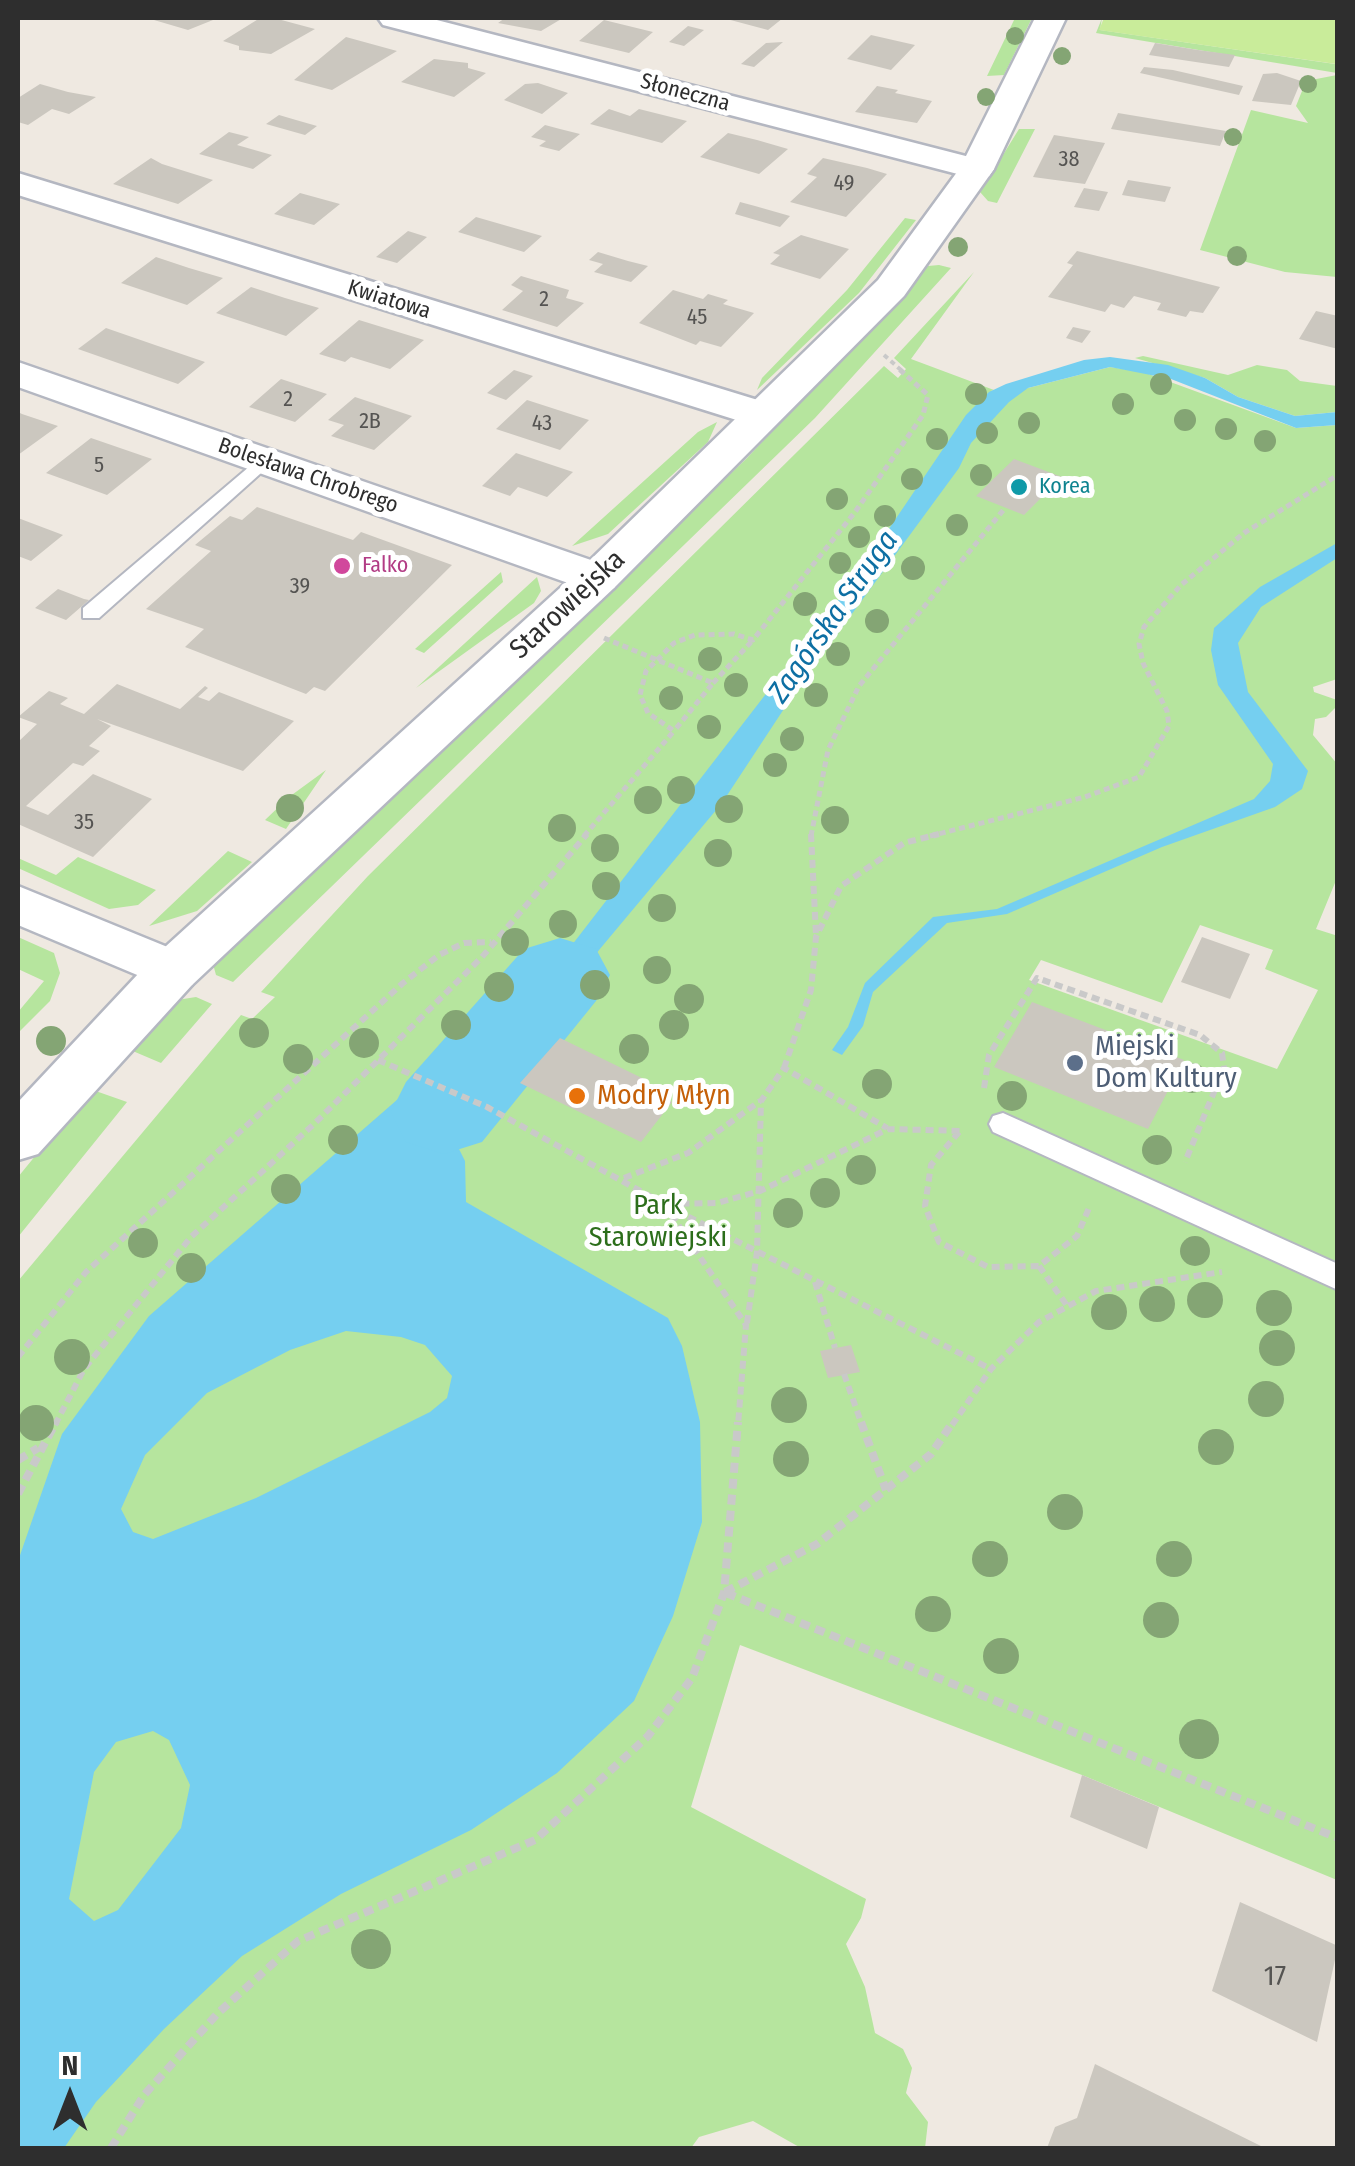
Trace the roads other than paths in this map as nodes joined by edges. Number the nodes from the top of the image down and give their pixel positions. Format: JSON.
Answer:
{"nodes":[{"id":1,"x":394,"y":18,"type":"edge"},
{"id":2,"x":1050,"y":18,"type":"edge"},
{"id":3,"x":977,"y":168,"type":"junction"},
{"id":4,"x":18,"y":184,"type":"edge"},
{"id":5,"x":18,"y":374,"type":"edge"},
{"id":6,"x":760,"y":414,"type":"junction"},
{"id":7,"x":263,"y":461,"type":"junction"},
{"id":8,"x":598,"y":578,"type":"junction"},
{"id":9,"x":91,"y":613,"type":"dead end"},
{"id":10,"x":18,"y":904,"type":"edge"},
{"id":11,"x":174,"y":971,"type":"junction"},
{"id":12,"x":999,"y":1125,"type":"road end"},
{"id":13,"x":18,"y":1138,"type":"edge"},
{"id":14,"x":1338,"y":1278,"type":"edge"}],
"edges":[{"from":1,"to":3,"type":"street","name":"Słoneczna"},
{"from":2,"to":3,"type":"street","name":"Starowiejska"},
{"from":3,"to":6,"type":"street","name":"Starowiejska"},
{"from":4,"to":6,"type":"street","name":"Kwiatowa"},
{"from":5,"to":7,"type":"street","name":"Bolesława Chrobrego"},
{"from":6,"to":8,"type":"street","name":"Starowiejska"},
{"from":7,"to":8,"type":"street","name":"Bolesława Chrobrego"},
{"from":7,"to":9,"type":"lane"},
{"from":8,"to":11,"type":"street","name":"Starowiejska"},
{"from":10,"to":11,"type":"street"},
{"from":11,"to":13,"type":"street","name":"Starowiejska"},
{"from":12,"to":14,"type":"lane"}]}
